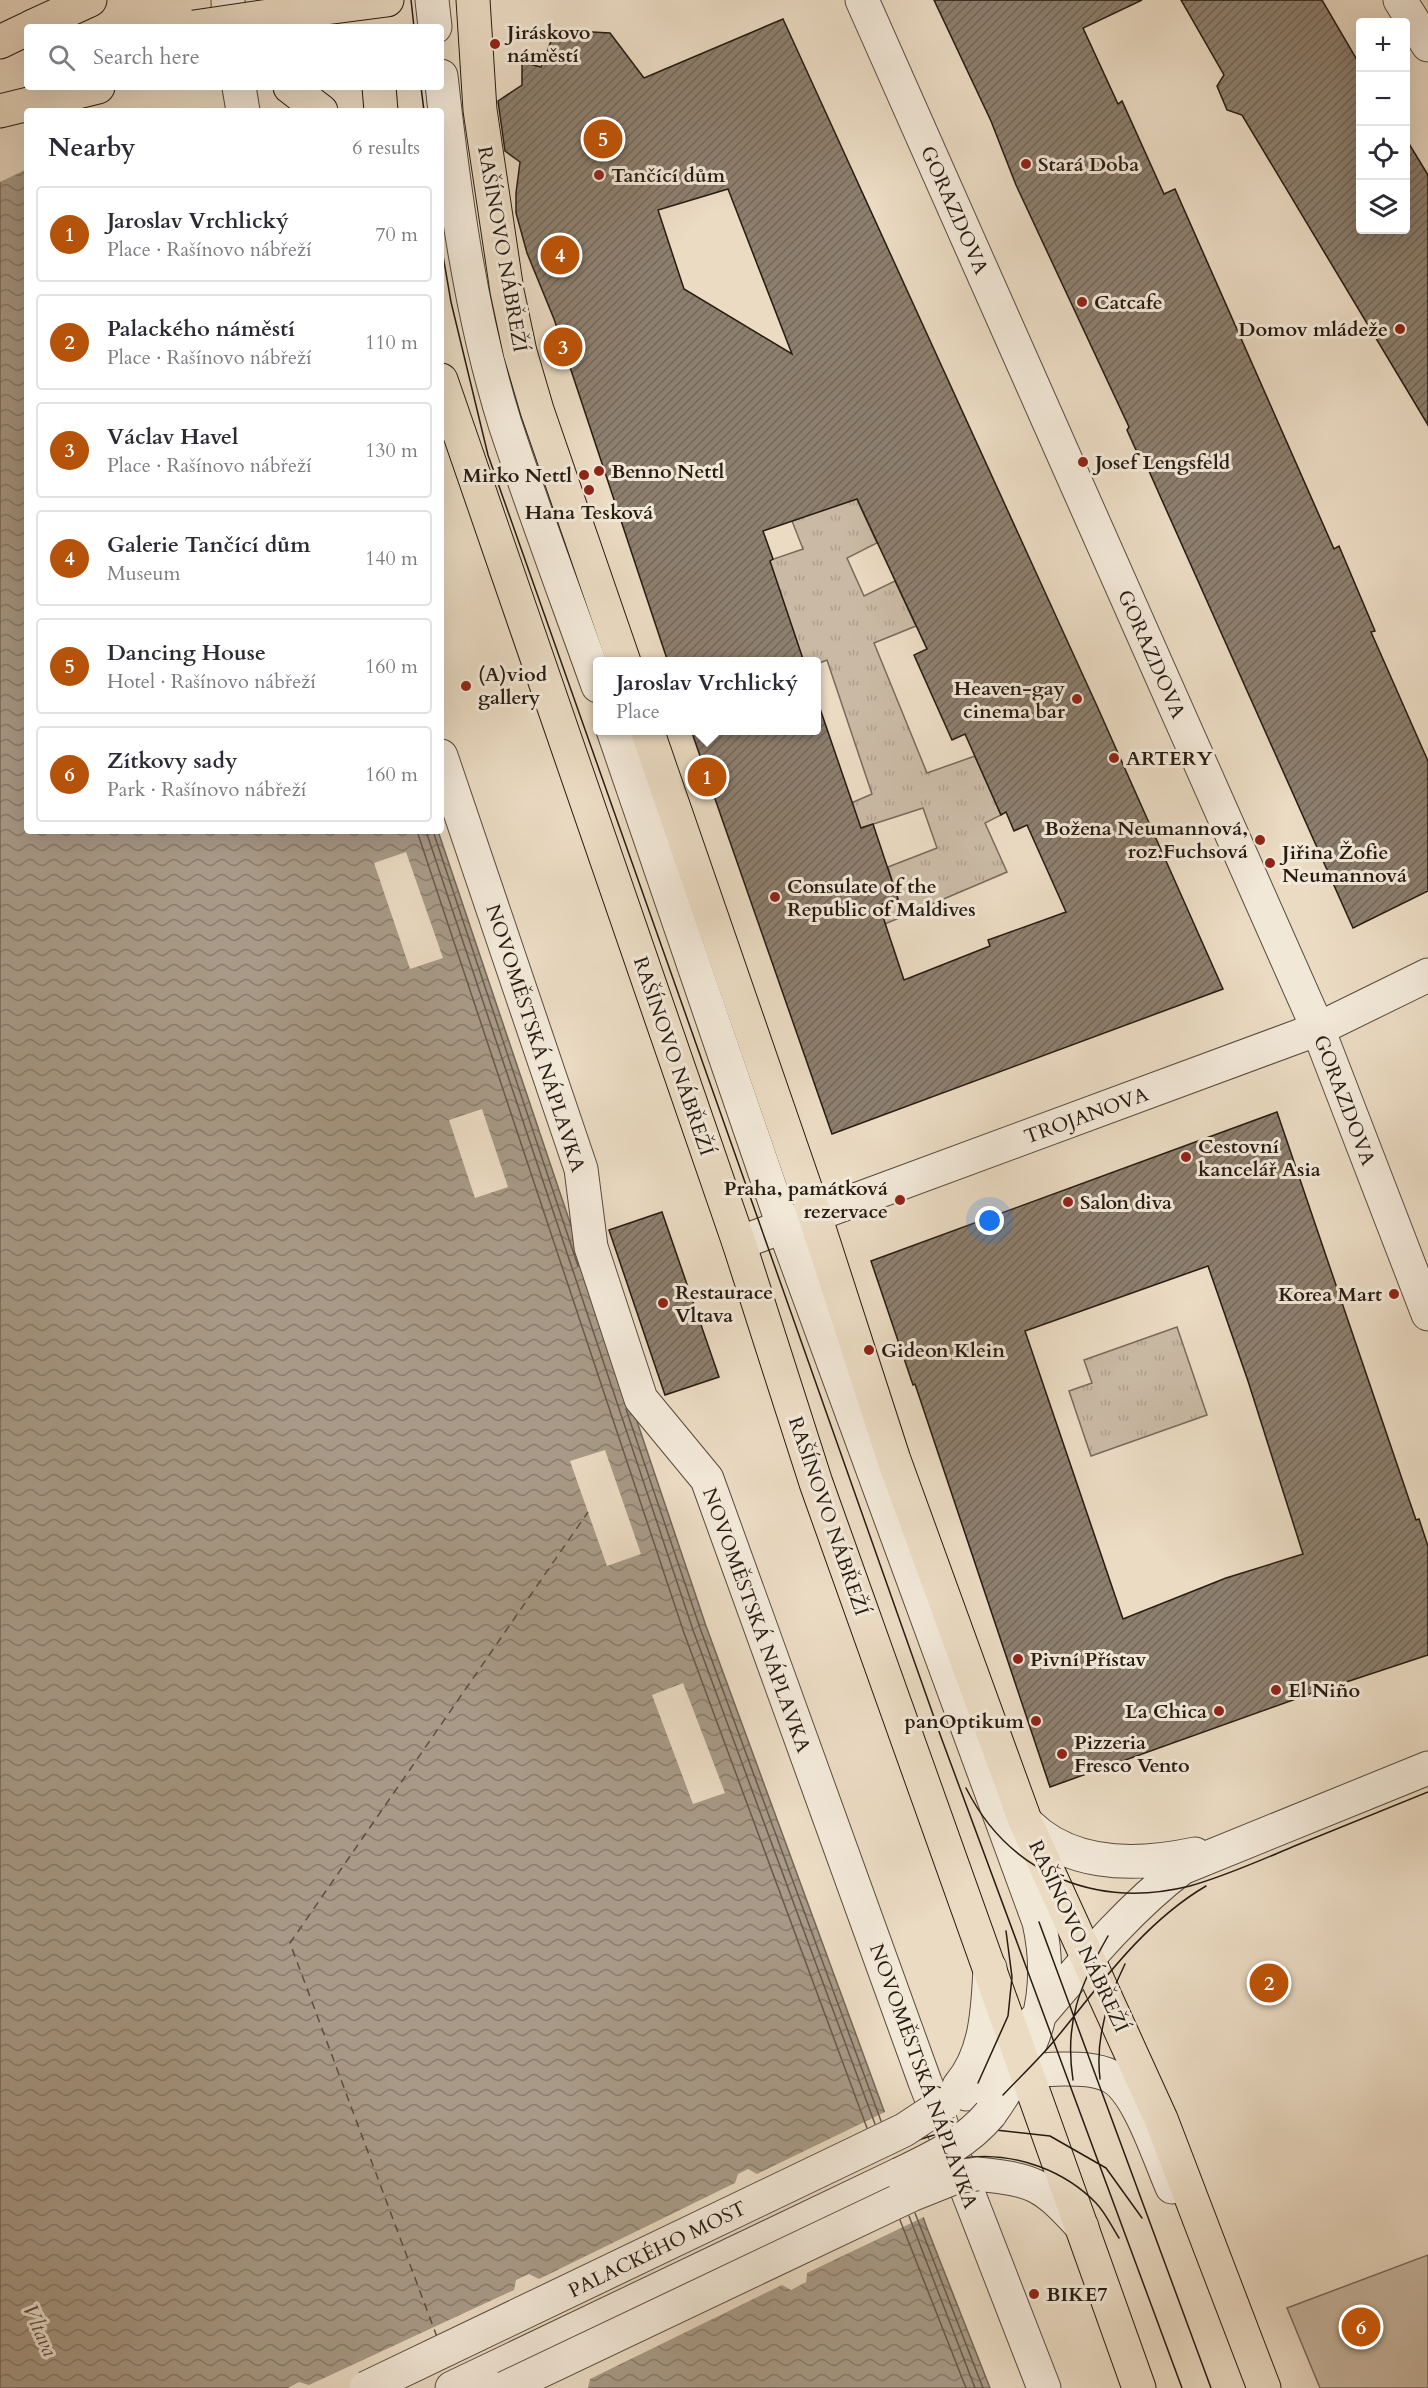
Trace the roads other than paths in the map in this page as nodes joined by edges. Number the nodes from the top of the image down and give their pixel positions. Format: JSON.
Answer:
{"nodes":[{"id":1,"x":90,"y":0,"type":"edge"},
{"id":2,"x":228,"y":0,"type":"edge"},
{"id":3,"x":432,"y":0,"type":"edge"},
{"id":4,"x":473,"y":0,"type":"edge"},
{"id":5,"x":862,"y":0,"type":"edge"},
{"id":6,"x":1400,"y":0,"type":"edge"},
{"id":7,"x":375,"y":7,"type":"edge"},
{"id":8,"x":38,"y":24,"type":"edge"},
{"id":9,"x":214,"y":24,"type":"edge"},
{"id":10,"x":229,"y":24,"type":"edge"},
{"id":11,"x":435,"y":24,"type":"edge"},
{"id":12,"x":24,"y":30,"type":"edge"},
{"id":13,"x":0,"y":42,"type":"edge"},
{"id":14,"x":1428,"y":45,"type":"edge"},
{"id":15,"x":26,"y":90,"type":"edge"},
{"id":16,"x":86,"y":90,"type":"edge"},
{"id":17,"x":240,"y":90,"type":"edge"},
{"id":18,"x":379,"y":90,"type":"edge"},
{"id":19,"x":443,"y":90,"type":"edge"},
{"id":20,"x":0,"y":103,"type":"edge"},
{"id":21,"x":242,"y":108,"type":"edge"},
{"id":22,"x":381,"y":108,"type":"edge"},
{"id":23,"x":0,"y":111,"type":"edge"},
{"id":24,"x":444,"y":389,"type":"edge"},
{"id":25,"x":570,"y":505,"type":"junction"},
{"id":26,"x":559,"y":573,"type":"junction"},
{"id":27,"x":622,"y":657,"type":"edge"},
{"id":28,"x":593,"y":674,"type":"edge"},
{"id":29,"x":615,"y":735,"type":"edge"},
{"id":30,"x":649,"y":735,"type":"edge"},
{"id":31,"x":444,"y":765,"type":"edge"},
{"id":32,"x":1428,"y":975,"type":"edge"},
{"id":33,"x":1318,"y":1029,"type":"junction"},
{"id":34,"x":815,"y":1216,"type":"junction"},
{"id":35,"x":784,"y":1228,"type":"junction"},
{"id":36,"x":739,"y":1243,"type":"junction"},
{"id":37,"x":1428,"y":1314,"type":"edge"},
{"id":38,"x":966,"y":1724,"type":"junction"},
{"id":39,"x":1428,"y":1768,"type":"edge"},
{"id":40,"x":1026,"y":1823,"type":"junction"},
{"id":41,"x":1243,"y":1843,"type":"junction"},
{"id":42,"x":1089,"y":1958,"type":"junction"},
{"id":43,"x":990,"y":1968,"type":"junction"},
{"id":44,"x":1042,"y":2012,"type":"junction"},
{"id":45,"x":1020,"y":2061,"type":"junction"},
{"id":46,"x":970,"y":2092,"type":"junction"},
{"id":47,"x":1084,"y":2229,"type":"junction"},
{"id":48,"x":366,"y":2388,"type":"edge"},
{"id":49,"x":397,"y":2388,"type":"edge"},
{"id":50,"x":452,"y":2388,"type":"edge"},
{"id":51,"x":505,"y":2388,"type":"edge"},
{"id":52,"x":1044,"y":2388,"type":"edge"},
{"id":53,"x":1139,"y":2388,"type":"edge"},
{"id":54,"x":1262,"y":2388,"type":"edge"}],
"edges":[{"from":1,"to":8,"type":"main road"},
{"from":2,"to":10,"type":"street"},
{"from":3,"to":11,"type":"street"},
{"from":4,"to":25,"type":"main road","name":"RAŠÍNOVO NÁBŘEŽÍ"},
{"from":5,"to":33,"type":"street","name":"GORAZDOVA"},
{"from":6,"to":14,"type":"street"},
{"from":7,"to":9,"type":"main road","bridge":true},
{"from":12,"to":13,"type":"main road"},
{"from":15,"to":20,"type":"main road"},
{"from":16,"to":23,"type":"main road"},
{"from":17,"to":21,"type":"street"},
{"from":18,"to":22,"type":"main road"},
{"from":19,"to":26,"type":"street"},
{"from":24,"to":36,"type":"main road","name":"RAŠÍNOVO NÁBŘEŽÍ"},
{"from":25,"to":26,"type":"street"},
{"from":25,"to":27,"type":"main road","name":"RAŠÍNOVO NÁBŘEŽÍ"},
{"from":26,"to":28,"type":"street"},
{"from":29,"to":35,"type":"street"},
{"from":30,"to":34,"type":"main road","name":"RAŠÍNOVO NÁBŘEŽÍ"},
{"from":31,"to":52,"type":"street","name":"NOVOMĚSTSKÁ NÁPLAVKA"},
{"from":32,"to":33,"type":"street","name":"TROJANOVA"},
{"from":33,"to":34,"type":"street","name":"TROJANOVA"},
{"from":33,"to":37,"type":"street","name":"GORAZDOVA"},
{"from":34,"to":35,"type":"street","name":"TROJANOVA"},
{"from":34,"to":40,"type":"main road","name":"RAŠÍNOVO NÁBŘEŽÍ"},
{"from":35,"to":36,"type":"street","name":"TROJANOVA"},
{"from":35,"to":38,"type":"street"},
{"from":36,"to":43,"type":"main road","name":"RAŠÍNOVO NÁBŘEŽÍ"},
{"from":38,"to":40,"type":"street"},
{"from":38,"to":44,"type":"street"},
{"from":39,"to":41,"type":"street"},
{"from":40,"to":41,"type":"street"},
{"from":40,"to":42,"type":"main road","name":"RAŠÍNOVO NÁBŘEŽÍ"},
{"from":41,"to":42,"type":"street"},
{"from":42,"to":44,"type":"street"},
{"from":42,"to":54,"type":"main road","name":"RAŠÍNOVO NÁBŘEŽÍ"},
{"from":43,"to":45,"type":"main road","name":"RAŠÍNOVO NÁBŘEŽÍ"},
{"from":43,"to":46,"type":"street"},
{"from":44,"to":45,"type":"street"},
{"from":45,"to":46,"type":"street"},
{"from":45,"to":47,"type":"main road","name":"RAŠÍNOVO NÁBŘEŽÍ"},
{"from":45,"to":54,"type":"street","name":"RAŠÍNOVO NÁBŘEŽÍ"},
{"from":46,"to":48,"type":"street","name":"PALACKÉHO MOST","bridge":true},
{"from":46,"to":49,"type":"street"},
{"from":46,"to":50,"type":"street","bridge":true},
{"from":47,"to":51,"type":"street","bridge":true},
{"from":47,"to":53,"type":"main road","name":"RAŠÍNOVO NÁBŘEŽÍ"}]}
